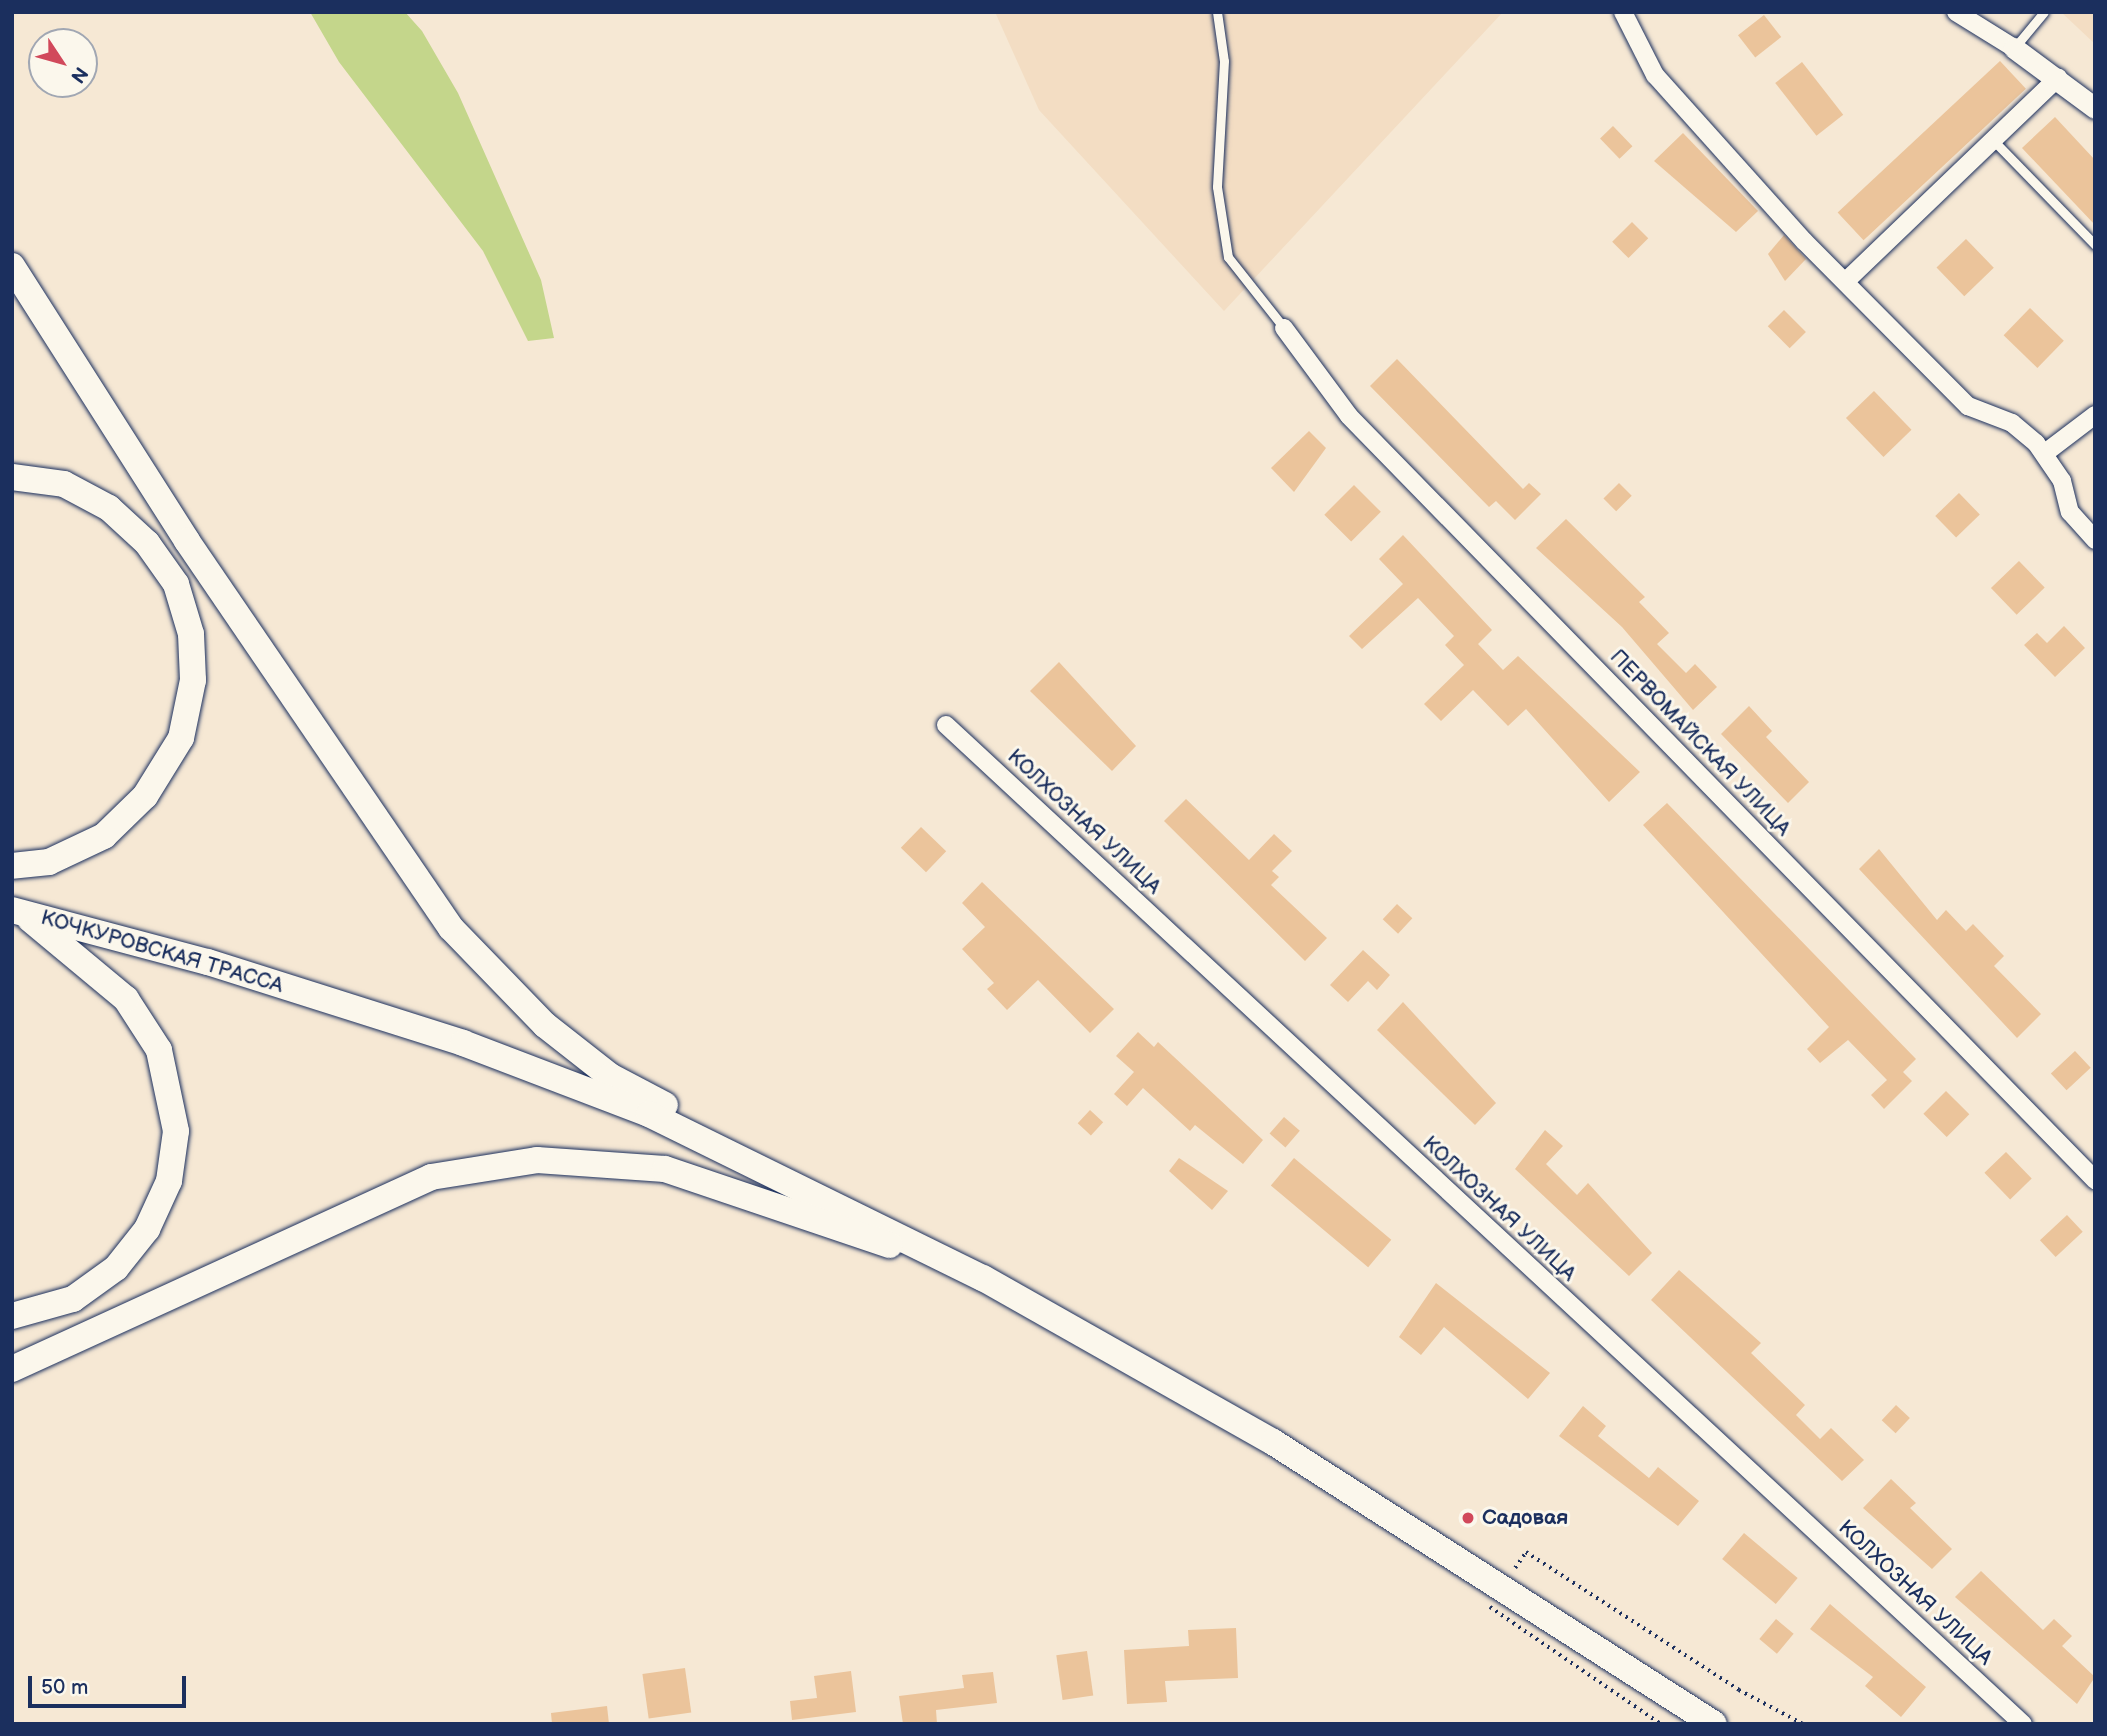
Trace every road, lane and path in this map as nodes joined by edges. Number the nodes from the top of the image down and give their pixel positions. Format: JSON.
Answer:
{"nodes":[{"id":1,"x":1217,"y":12,"type":"edge"},
{"id":2,"x":1623,"y":12,"type":"edge"},
{"id":3,"x":1956,"y":12,"type":"edge"},
{"id":4,"x":2044,"y":12,"type":"edge"},
{"id":5,"x":2014,"y":48,"type":"junction"},
{"id":6,"x":2058,"y":78,"type":"junction"},
{"id":7,"x":2095,"y":108,"type":"edge"},
{"id":8,"x":1995,"y":142,"type":"junction"},
{"id":9,"x":2095,"y":245,"type":"edge"},
{"id":10,"x":12,"y":266,"type":"edge"},
{"id":11,"x":1846,"y":281,"type":"junction"},
{"id":12,"x":1284,"y":328,"type":"joint"},
{"id":13,"x":2095,"y":415,"type":"edge"},
{"id":14,"x":2045,"y":453,"type":"junction"},
{"id":15,"x":12,"y":477,"type":"edge"},
{"id":16,"x":2095,"y":540,"type":"edge"},
{"id":17,"x":946,"y":725,"type":"dead end"},
{"id":18,"x":12,"y":866,"type":"edge"},
{"id":19,"x":16,"y":911,"type":"edge"},
{"id":20,"x":2095,"y":1180,"type":"edge"},
{"id":21,"x":902,"y":1236,"type":"junction"},
{"id":22,"x":983,"y":1278,"type":"junction"},
{"id":23,"x":12,"y":1315,"type":"edge"},
{"id":24,"x":12,"y":1368,"type":"edge"},
{"id":25,"x":1526,"y":1552,"type":"dead end"},
{"id":26,"x":1714,"y":1724,"type":"edge"},
{"id":27,"x":1803,"y":1724,"type":"edge"},
{"id":28,"x":2023,"y":1724,"type":"edge"}],
"edges":[{"from":1,"to":12,"type":"lane"},
{"from":2,"to":11,"type":"street"},
{"from":3,"to":5,"type":"street"},
{"from":4,"to":5,"type":"lane"},
{"from":5,"to":6,"type":"street"},
{"from":6,"to":7,"type":"street"},
{"from":6,"to":8,"type":"street"},
{"from":8,"to":9,"type":"lane"},
{"from":8,"to":11,"type":"street"},
{"from":10,"to":21,"type":"main road"},
{"from":11,"to":14,"type":"street"},
{"from":12,"to":20,"type":"street","name":"ПЕРВОМАЙСКАЯ УЛИЦА"},
{"from":13,"to":14,"type":"street"},
{"from":14,"to":16,"type":"street"},
{"from":15,"to":18,"type":"main road"},
{"from":17,"to":28,"type":"street","name":"КОЛХОЗНАЯ УЛИЦА"},
{"from":19,"to":21,"type":"main road","name":"КОЧКУРОВСКАЯ ТРАССА"},
{"from":19,"to":23,"type":"main road"},
{"from":21,"to":22,"type":"main road"},
{"from":22,"to":24,"type":"main road"},
{"from":22,"to":26,"type":"main road"},
{"from":25,"to":27,"type":"path"}]}
